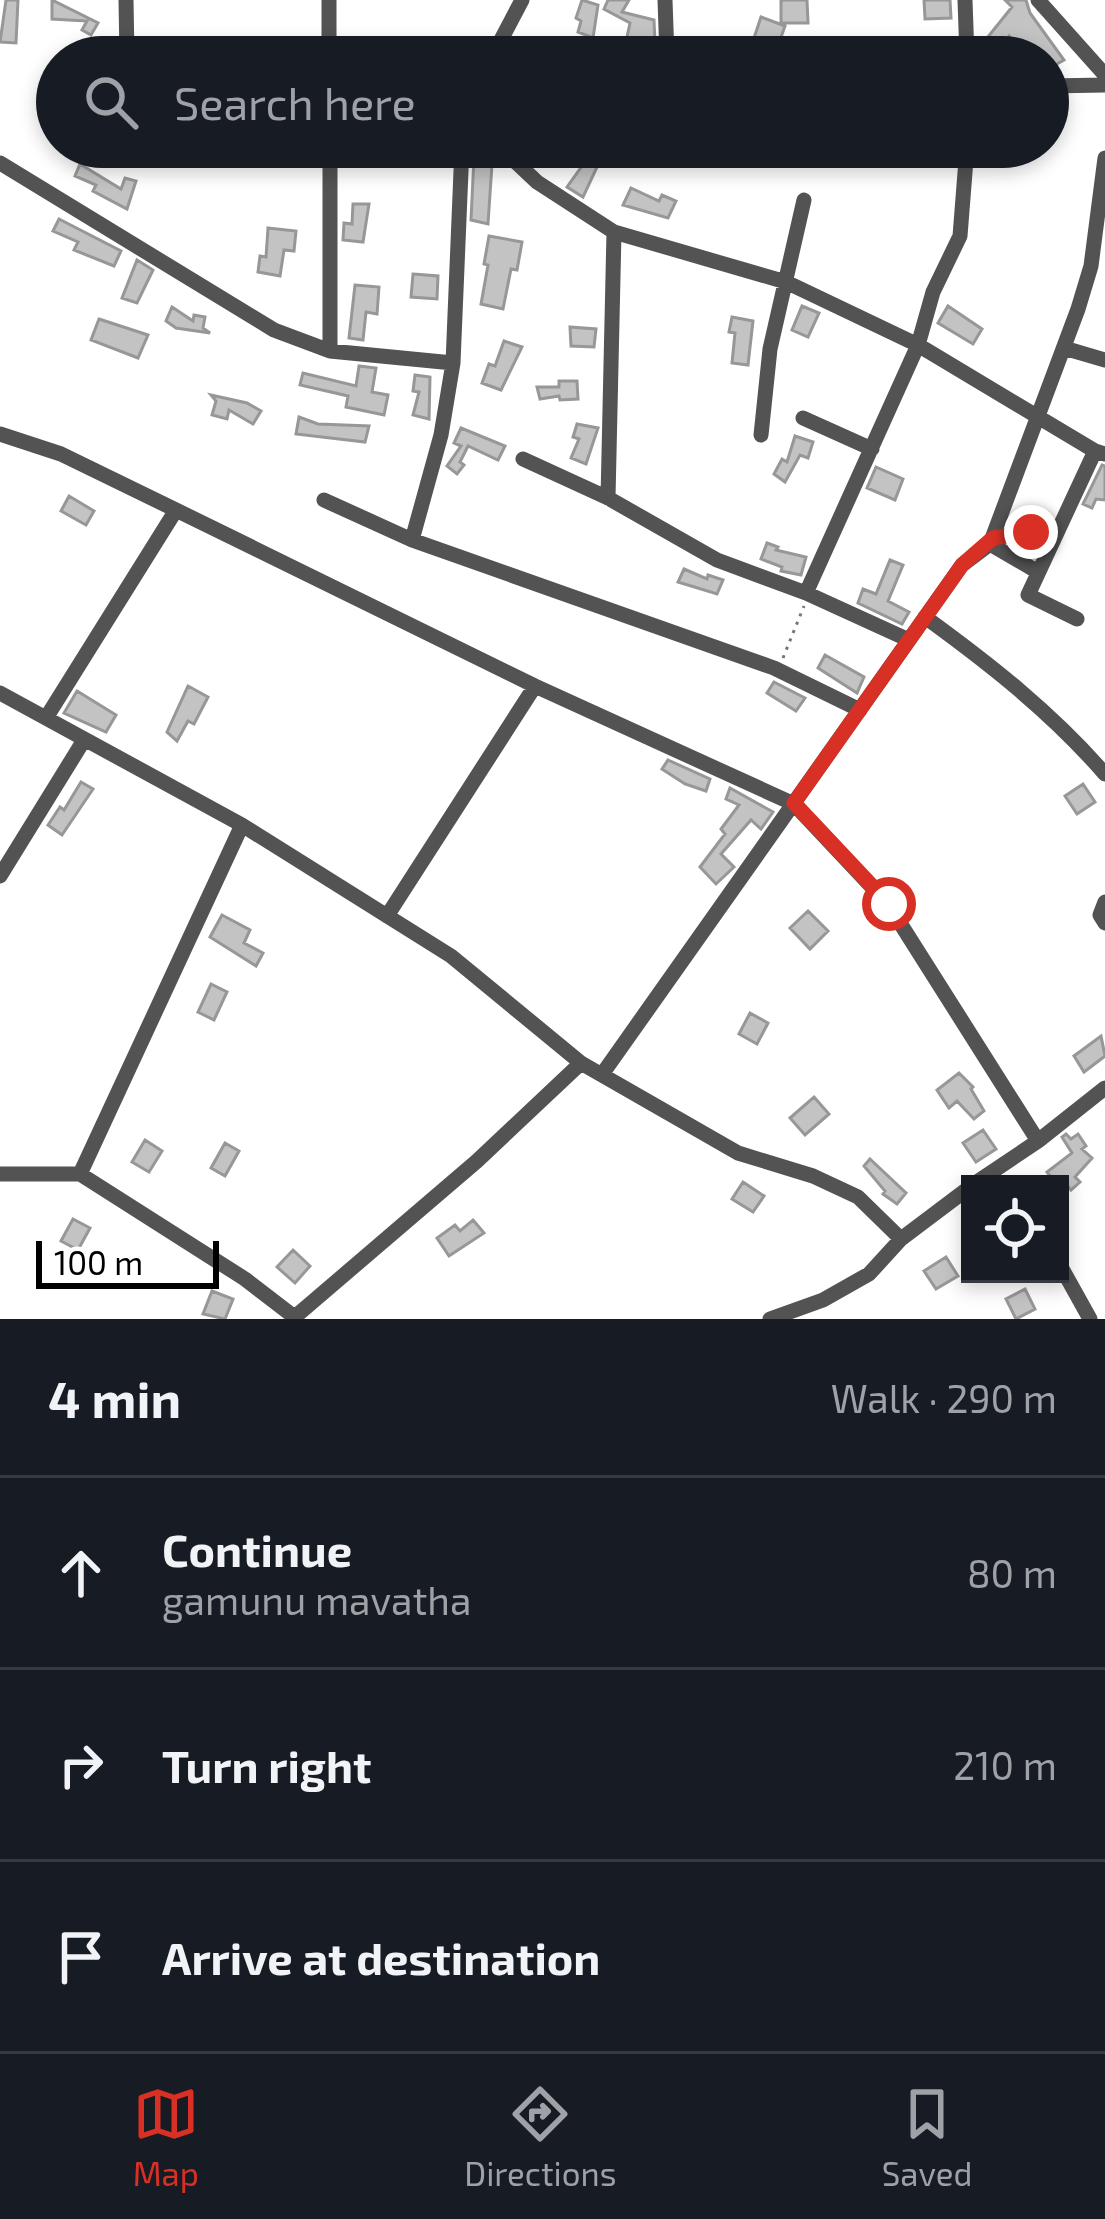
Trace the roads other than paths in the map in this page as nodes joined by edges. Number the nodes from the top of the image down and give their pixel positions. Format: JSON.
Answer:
{"nodes":[{"id":1,"x":126,"y":0,"type":"edge"},
{"id":2,"x":329,"y":0,"type":"edge"},
{"id":3,"x":522,"y":0,"type":"edge"},
{"id":4,"x":665,"y":0,"type":"edge"},
{"id":5,"x":965,"y":0,"type":"edge"},
{"id":6,"x":1038,"y":0,"type":"edge"},
{"id":7,"x":127,"y":36,"type":"edge"},
{"id":8,"x":329,"y":36,"type":"edge"},
{"id":9,"x":503,"y":36,"type":"edge"},
{"id":10,"x":666,"y":36,"type":"edge"},
{"id":11,"x":966,"y":36,"type":"edge"},
{"id":12,"x":1105,"y":75,"type":"edge"},
{"id":13,"x":1105,"y":85,"type":"edge"},
{"id":14,"x":1069,"y":86,"type":"edge"},
{"id":15,"x":1105,"y":158,"type":"edge"},
{"id":16,"x":0,"y":163,"type":"edge"},
{"id":17,"x":330,"y":168,"type":"edge"},
{"id":18,"x":461,"y":168,"type":"edge"},
{"id":19,"x":522,"y":168,"type":"edge"},
{"id":20,"x":966,"y":168,"type":"edge"},
{"id":21,"x":804,"y":200,"type":"dead end"},
{"id":22,"x":614,"y":232,"type":"junction"},
{"id":23,"x":786,"y":282,"type":"junction"},
{"id":24,"x":918,"y":345,"type":"junction"},
{"id":25,"x":1064,"y":348,"type":"junction"},
{"id":26,"x":330,"y":351,"type":"junction"},
{"id":27,"x":1105,"y":360,"type":"edge"},
{"id":28,"x":453,"y":364,"type":"junction"},
{"id":29,"x":1040,"y":417,"type":"junction"},
{"id":30,"x":803,"y":418,"type":"dead end"},
{"id":31,"x":0,"y":434,"type":"edge"},
{"id":32,"x":761,"y":435,"type":"dead end"},
{"id":33,"x":872,"y":449,"type":"junction"},
{"id":34,"x":1100,"y":453,"type":"edge"},
{"id":35,"x":523,"y":459,"type":"dead end"},
{"id":36,"x":608,"y":498,"type":"junction"},
{"id":37,"x":324,"y":500,"type":"dead end"},
{"id":38,"x":176,"y":510,"type":"junction"},
{"id":39,"x":412,"y":540,"type":"junction"},
{"id":40,"x":992,"y":541,"type":"junction"},
{"id":41,"x":1038,"y":572,"type":"junction"},
{"id":42,"x":806,"y":593,"type":"junction"},
{"id":43,"x":925,"y":616,"type":"junction"},
{"id":44,"x":1077,"y":619,"type":"dead end"},
{"id":45,"x":909,"y":640,"type":"junction"},
{"id":46,"x":535,"y":686,"type":"junction"},
{"id":47,"x":0,"y":693,"type":"edge"},
{"id":48,"x":860,"y":710,"type":"junction"},
{"id":49,"x":46,"y":718,"type":"junction"},
{"id":50,"x":84,"y":740,"type":"junction"},
{"id":51,"x":1105,"y":775,"type":"edge"},
{"id":52,"x":794,"y":803,"type":"junction"},
{"id":53,"x":242,"y":825,"type":"junction"},
{"id":54,"x":0,"y":876,"type":"edge"},
{"id":55,"x":1105,"y":902,"type":"edge"},
{"id":56,"x":387,"y":916,"type":"junction"},
{"id":57,"x":1105,"y":922,"type":"edge"},
{"id":58,"x":581,"y":1063,"type":"junction"},
{"id":59,"x":603,"y":1072,"type":"junction"},
{"id":60,"x":1105,"y":1088,"type":"edge"},
{"id":61,"x":1038,"y":1141,"type":"junction"},
{"id":62,"x":0,"y":1174,"type":"edge"},
{"id":63,"x":80,"y":1174,"type":"junction"},
{"id":64,"x":1000,"y":1175,"type":"edge"},
{"id":65,"x":961,"y":1194,"type":"edge"},
{"id":66,"x":901,"y":1240,"type":"junction"},
{"id":67,"x":1069,"y":1281,"type":"edge"},
{"id":68,"x":296,"y":1318,"type":"edge"},
{"id":69,"x":770,"y":1319,"type":"edge"},
{"id":70,"x":1090,"y":1319,"type":"edge"}],
"edges":[{"from":1,"to":7,"type":"street"},
{"from":2,"to":8,"type":"street"},
{"from":3,"to":9,"type":"street"},
{"from":4,"to":10,"type":"street"},
{"from":5,"to":11,"type":"street"},
{"from":6,"to":12,"type":"street"},
{"from":13,"to":14,"type":"street"},
{"from":15,"to":25,"type":"street"},
{"from":16,"to":26,"type":"street"},
{"from":17,"to":26,"type":"street"},
{"from":18,"to":28,"type":"street"},
{"from":19,"to":22,"type":"street"},
{"from":20,"to":24,"type":"street"},
{"from":21,"to":23,"type":"street"},
{"from":22,"to":23,"type":"street"},
{"from":22,"to":36,"type":"street"},
{"from":23,"to":24,"type":"street"},
{"from":23,"to":32,"type":"street"},
{"from":24,"to":29,"type":"street"},
{"from":24,"to":33,"type":"street"},
{"from":25,"to":27,"type":"street"},
{"from":25,"to":29,"type":"street"},
{"from":26,"to":28,"type":"street"},
{"from":28,"to":39,"type":"street"},
{"from":29,"to":34,"type":"street"},
{"from":29,"to":40,"type":"street"},
{"from":30,"to":33,"type":"street"},
{"from":31,"to":38,"type":"street"},
{"from":33,"to":42,"type":"street"},
{"from":34,"to":41,"type":"street"},
{"from":35,"to":36,"type":"street"},
{"from":36,"to":42,"type":"street"},
{"from":37,"to":39,"type":"street"},
{"from":38,"to":46,"type":"street"},
{"from":38,"to":49,"type":"street"},
{"from":39,"to":48,"type":"street"},
{"from":40,"to":41,"type":"street"},
{"from":40,"to":43,"type":"street"},
{"from":41,"to":44,"type":"street"},
{"from":42,"to":45,"type":"street"},
{"from":43,"to":45,"type":"street"},
{"from":43,"to":51,"type":"street"},
{"from":45,"to":48,"type":"street"},
{"from":46,"to":52,"type":"street"},
{"from":46,"to":56,"type":"street"},
{"from":47,"to":49,"type":"street"},
{"from":48,"to":52,"type":"street"},
{"from":49,"to":50,"type":"street"},
{"from":50,"to":53,"type":"street"},
{"from":50,"to":54,"type":"street"},
{"from":52,"to":59,"type":"street"},
{"from":52,"to":61,"type":"street"},
{"from":53,"to":56,"type":"street"},
{"from":53,"to":63,"type":"street"},
{"from":55,"to":57,"type":"street"},
{"from":56,"to":58,"type":"street"},
{"from":58,"to":59,"type":"street"},
{"from":58,"to":68,"type":"street"},
{"from":59,"to":66,"type":"street"},
{"from":60,"to":61,"type":"street"},
{"from":61,"to":64,"type":"street"},
{"from":62,"to":63,"type":"street"},
{"from":63,"to":68,"type":"street"},
{"from":65,"to":66,"type":"street"},
{"from":66,"to":69,"type":"street"},
{"from":67,"to":70,"type":"street"}]}
